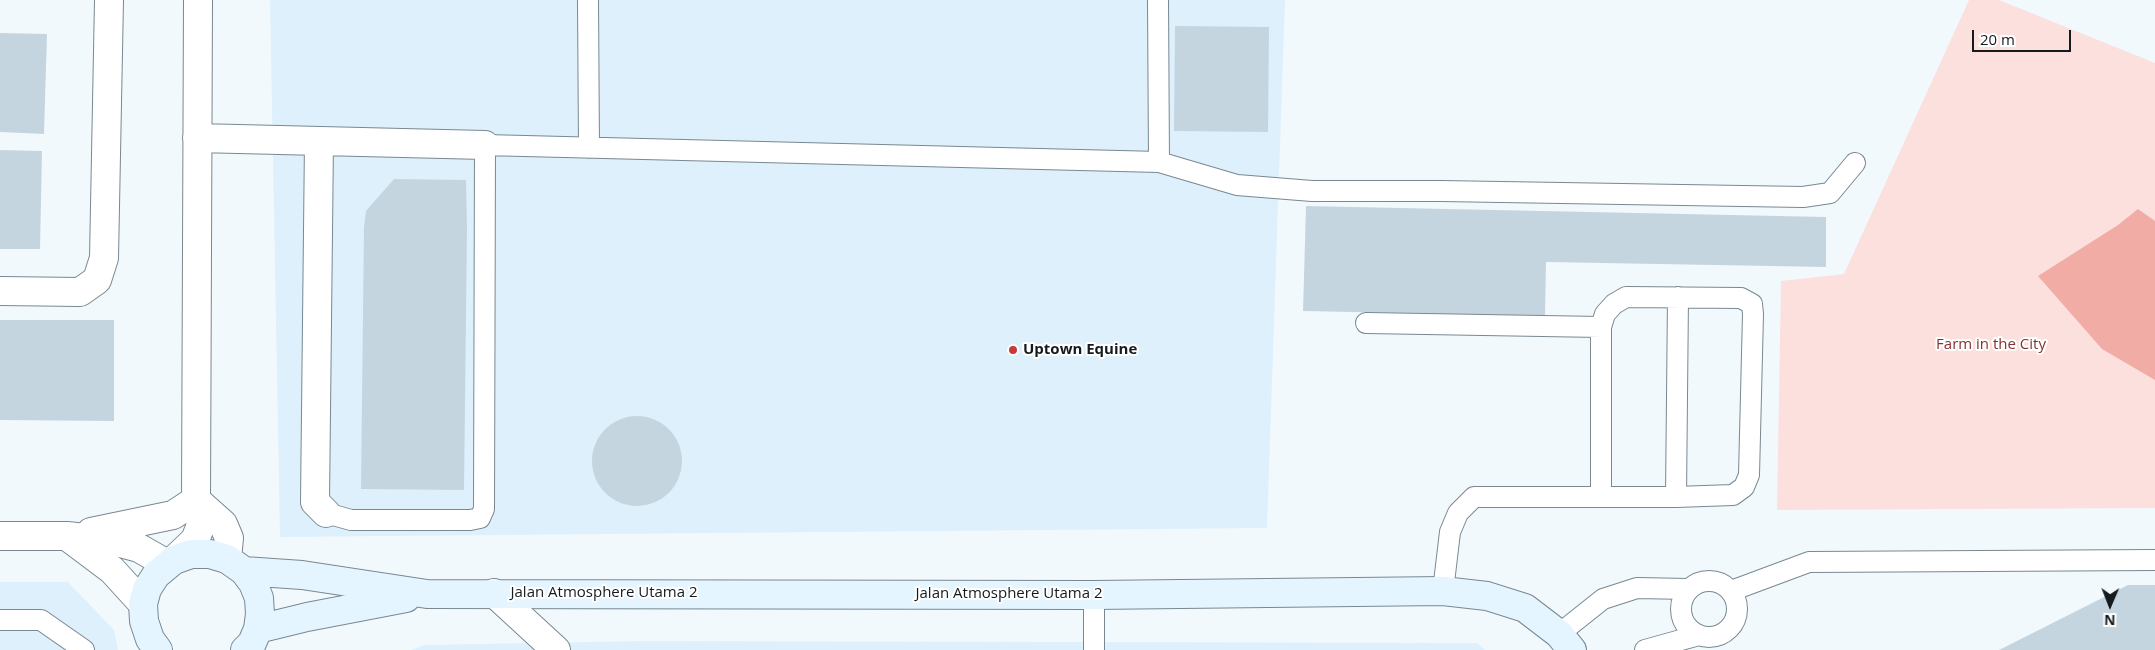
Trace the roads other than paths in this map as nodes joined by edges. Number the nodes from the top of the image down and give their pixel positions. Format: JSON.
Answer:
{"nodes":[{"id":1,"x":109,"y":0,"type":"edge"},
{"id":2,"x":198,"y":0,"type":"edge"},
{"id":3,"x":588,"y":0,"type":"edge"},
{"id":4,"x":1158,"y":0,"type":"edge"},
{"id":5,"x":197,"y":138,"type":"junction"},
{"id":6,"x":319,"y":141,"type":"junction"},
{"id":7,"x":485,"y":145,"type":"junction"},
{"id":8,"x":589,"y":148,"type":"junction"},
{"id":9,"x":1159,"y":162,"type":"junction"},
{"id":10,"x":1856,"y":163,"type":"dead end"},
{"id":11,"x":0,"y":291,"type":"edge"},
{"id":12,"x":1678,"y":297,"type":"junction"},
{"id":13,"x":1366,"y":322,"type":"dead end"},
{"id":14,"x":1601,"y":327,"type":"junction"},
{"id":15,"x":1601,"y":497,"type":"junction"},
{"id":16,"x":1676,"y":497,"type":"junction"},
{"id":17,"x":196,"y":500,"type":"junction"},
{"id":18,"x":326,"y":513,"type":"joint"},
{"id":19,"x":0,"y":536,"type":"edge"},
{"id":20,"x":66,"y":536,"type":"junction"},
{"id":21,"x":2155,"y":560,"type":"edge"},
{"id":22,"x":170,"y":562,"type":"junction"},
{"id":23,"x":236,"y":565,"type":"junction"},
{"id":24,"x":1688,"y":589,"type":"junction"},
{"id":25,"x":1731,"y":591,"type":"junction"},
{"id":26,"x":1443,"y":592,"type":"junction"},
{"id":27,"x":494,"y":593,"type":"junction"},
{"id":28,"x":427,"y":594,"type":"junction"},
{"id":29,"x":1094,"y":595,"type":"junction"},
{"id":30,"x":143,"y":604,"type":"junction"},
{"id":31,"x":0,"y":620,"type":"edge"},
{"id":32,"x":252,"y":640,"type":"edge"},
{"id":33,"x":1714,"y":640,"type":"edge"},
{"id":34,"x":1566,"y":642,"type":"edge"},
{"id":35,"x":84,"y":650,"type":"edge"},
{"id":36,"x":158,"y":650,"type":"edge"},
{"id":37,"x":556,"y":650,"type":"edge"},
{"id":38,"x":1094,"y":650,"type":"edge"},
{"id":39,"x":1645,"y":650,"type":"edge"}],
"edges":[{"from":1,"to":11,"type":"street"},
{"from":2,"to":5,"type":"street"},
{"from":3,"to":8,"type":"lane"},
{"from":4,"to":9,"type":"lane"},
{"from":5,"to":6,"type":"street"},
{"from":5,"to":17,"type":"street"},
{"from":6,"to":7,"type":"street"},
{"from":6,"to":18,"type":"street"},
{"from":7,"to":8,"type":"lane"},
{"from":7,"to":18,"type":"lane"},
{"from":8,"to":9,"type":"lane"},
{"from":9,"to":10,"type":"lane"},
{"from":12,"to":14,"type":"lane"},
{"from":12,"to":16,"type":"lane"},
{"from":12,"to":16,"type":"lane"},
{"from":13,"to":14,"type":"lane"},
{"from":14,"to":15,"type":"lane"},
{"from":15,"to":16,"type":"lane"},
{"from":15,"to":26,"type":"lane"},
{"from":17,"to":20,"type":"street"},
{"from":17,"to":22,"type":"street"},
{"from":17,"to":23,"type":"street"},
{"from":19,"to":20,"type":"street"},
{"from":20,"to":22,"type":"street"},
{"from":20,"to":30,"type":"street"},
{"from":21,"to":25,"type":"lane"},
{"from":22,"to":23,"type":"street"},
{"from":22,"to":30,"type":"street"},
{"from":23,"to":28,"type":"street"},
{"from":23,"to":32,"type":"street"},
{"from":24,"to":25,"type":"lane"},
{"from":24,"to":33,"type":"lane"},
{"from":24,"to":34,"type":"lane"},
{"from":25,"to":33,"type":"lane"},
{"from":26,"to":29,"type":"street","name":"Jalan Atmosphere Utama 2"},
{"from":26,"to":34,"type":"street","name":"Jalan Atmosphere Utama 2"},
{"from":27,"to":28,"type":"street","name":"Jalan Atmosphere Utama 2"},
{"from":27,"to":29,"type":"street","name":"Jalan Atmosphere Utama 2"},
{"from":27,"to":37,"type":"street"},
{"from":28,"to":32,"type":"street"},
{"from":29,"to":38,"type":"lane"},
{"from":30,"to":36,"type":"street"},
{"from":31,"to":35,"type":"lane"},
{"from":33,"to":39,"type":"lane"}]}
